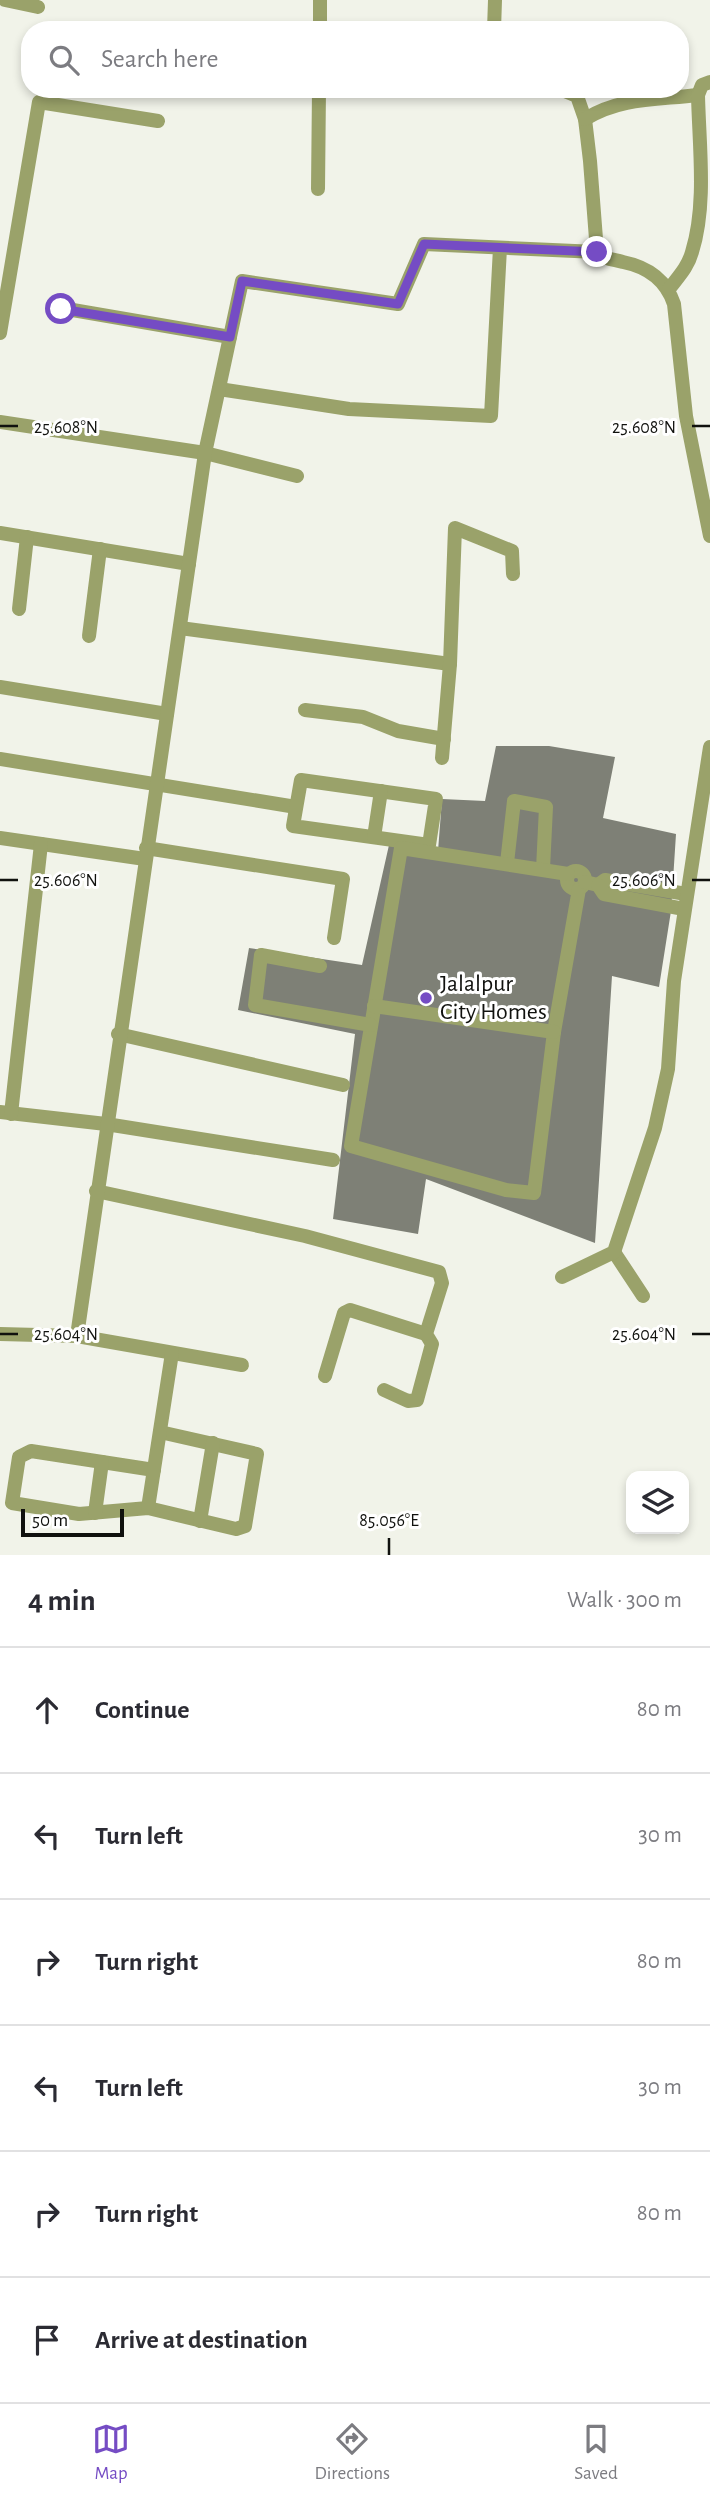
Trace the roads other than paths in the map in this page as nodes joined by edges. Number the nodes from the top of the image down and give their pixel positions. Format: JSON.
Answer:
{"nodes":[{"id":1,"x":5,"y":0,"type":"edge"},
{"id":2,"x":320,"y":0,"type":"edge"},
{"id":3,"x":495,"y":0,"type":"edge"},
{"id":4,"x":38,"y":7,"type":"dead end"},
{"id":5,"x":320,"y":21,"type":"edge"},
{"id":6,"x":494,"y":21,"type":"edge"},
{"id":7,"x":710,"y":82,"type":"edge"},
{"id":8,"x":698,"y":95,"type":"junction"},
{"id":9,"x":689,"y":96,"type":"edge"},
{"id":10,"x":319,"y":98,"type":"edge"},
{"id":11,"x":578,"y":98,"type":"edge"},
{"id":12,"x":662,"y":98,"type":"edge"},
{"id":13,"x":585,"y":118,"type":"junction"},
{"id":14,"x":158,"y":121,"type":"dead end"},
{"id":15,"x":318,"y":189,"type":"dead end"},
{"id":16,"x":500,"y":248,"type":"junction"},
{"id":17,"x":597,"y":252,"type":"junction"},
{"id":18,"x":4,"y":277,"type":"edge"},
{"id":19,"x":669,"y":289,"type":"junction"},
{"id":20,"x":61,"y":309,"type":"dead end"},
{"id":21,"x":0,"y":333,"type":"edge"},
{"id":22,"x":230,"y":337,"type":"junction"},
{"id":23,"x":219,"y":388,"type":"junction"},
{"id":24,"x":0,"y":422,"type":"edge"},
{"id":25,"x":205,"y":453,"type":"junction"},
{"id":26,"x":297,"y":476,"type":"dead end"},
{"id":27,"x":0,"y":533,"type":"edge"},
{"id":28,"x":710,"y":536,"type":"edge"},
{"id":29,"x":27,"y":537,"type":"junction"},
{"id":30,"x":100,"y":549,"type":"junction"},
{"id":31,"x":189,"y":564,"type":"junction"},
{"id":32,"x":513,"y":574,"type":"dead end"},
{"id":33,"x":19,"y":609,"type":"dead end"},
{"id":34,"x":180,"y":628,"type":"junction"},
{"id":35,"x":89,"y":636,"type":"dead end"},
{"id":36,"x":450,"y":664,"type":"junction"},
{"id":37,"x":0,"y":687,"type":"edge"},
{"id":38,"x":305,"y":710,"type":"dead end"},
{"id":39,"x":167,"y":714,"type":"junction"},
{"id":40,"x":444,"y":739,"type":"junction"},
{"id":41,"x":710,"y":747,"type":"edge"},
{"id":42,"x":442,"y":758,"type":"dead end"},
{"id":43,"x":0,"y":760,"type":"edge"},
{"id":44,"x":156,"y":784,"type":"junction"},
{"id":45,"x":381,"y":791,"type":"junction"},
{"id":46,"x":296,"y":807,"type":"junction"},
{"id":47,"x":374,"y":837,"type":"junction"},
{"id":48,"x":0,"y":838,"type":"edge"},
{"id":49,"x":41,"y":844,"type":"junction"},
{"id":50,"x":145,"y":853,"type":"junction"},
{"id":51,"x":507,"y":863,"type":"junction"},
{"id":52,"x":543,"y":869,"type":"junction"},
{"id":53,"x":587,"y":885,"type":"junction"},
{"id":54,"x":686,"y":894,"type":"junction"},
{"id":55,"x":684,"y":909,"type":"junction"},
{"id":56,"x":334,"y":938,"type":"dead end"},
{"id":57,"x":320,"y":966,"type":"dead end"},
{"id":58,"x":374,"y":1006,"type":"junction"},
{"id":59,"x":371,"y":1025,"type":"junction"},
{"id":60,"x":554,"y":1032,"type":"junction"},
{"id":61,"x":118,"y":1034,"type":"junction"},
{"id":62,"x":343,"y":1085,"type":"dead end"},
{"id":63,"x":5,"y":1113,"type":"edge"},
{"id":64,"x":106,"y":1124,"type":"junction"},
{"id":65,"x":332,"y":1160,"type":"dead end"},
{"id":66,"x":96,"y":1191,"type":"junction"},
{"id":67,"x":614,"y":1252,"type":"junction"},
{"id":68,"x":562,"y":1277,"type":"dead end"},
{"id":69,"x":643,"y":1296,"type":"dead end"},
{"id":70,"x":0,"y":1334,"type":"edge"},
{"id":71,"x":426,"y":1334,"type":"junction"},
{"id":72,"x":77,"y":1336,"type":"junction"},
{"id":73,"x":172,"y":1353,"type":"junction"},
{"id":74,"x":242,"y":1365,"type":"dead end"},
{"id":75,"x":325,"y":1376,"type":"dead end"},
{"id":76,"x":384,"y":1390,"type":"dead end"},
{"id":77,"x":160,"y":1432,"type":"junction"},
{"id":78,"x":213,"y":1443,"type":"junction"},
{"id":79,"x":102,"y":1462,"type":"junction"},
{"id":80,"x":154,"y":1470,"type":"junction"},
{"id":81,"x":148,"y":1508,"type":"junction"},
{"id":82,"x":94,"y":1513,"type":"junction"},
{"id":83,"x":200,"y":1521,"type":"junction"}],
"edges":[{"from":1,"to":4,"type":"street"},
{"from":2,"to":5,"type":"street"},
{"from":3,"to":6,"type":"street"},
{"from":7,"to":8,"type":"street"},
{"from":8,"to":9,"type":"street"},
{"from":8,"to":19,"type":"street"},
{"from":10,"to":15,"type":"street"},
{"from":11,"to":13,"type":"street"},
{"from":12,"to":13,"type":"street"},
{"from":13,"to":17,"type":"street"},
{"from":14,"to":18,"type":"street"},
{"from":16,"to":17,"type":"street"},
{"from":16,"to":22,"type":"street"},
{"from":16,"to":23,"type":"street"},
{"from":17,"to":19,"type":"street"},
{"from":18,"to":21,"type":"street"},
{"from":19,"to":28,"type":"street"},
{"from":20,"to":22,"type":"street"},
{"from":22,"to":23,"type":"street"},
{"from":23,"to":25,"type":"street"},
{"from":24,"to":25,"type":"street"},
{"from":25,"to":26,"type":"street"},
{"from":25,"to":31,"type":"street"},
{"from":27,"to":29,"type":"street"},
{"from":29,"to":30,"type":"street"},
{"from":29,"to":33,"type":"street"},
{"from":30,"to":31,"type":"street"},
{"from":30,"to":35,"type":"street"},
{"from":31,"to":34,"type":"street"},
{"from":32,"to":36,"type":"street"},
{"from":34,"to":36,"type":"street"},
{"from":34,"to":39,"type":"street"},
{"from":36,"to":40,"type":"street"},
{"from":37,"to":39,"type":"street"},
{"from":38,"to":40,"type":"street"},
{"from":39,"to":44,"type":"street"},
{"from":40,"to":42,"type":"street"},
{"from":41,"to":54,"type":"street"},
{"from":43,"to":44,"type":"street"},
{"from":44,"to":46,"type":"street"},
{"from":44,"to":50,"type":"street"},
{"from":45,"to":46,"type":"street"},
{"from":45,"to":47,"type":"street"},
{"from":45,"to":47,"type":"street"},
{"from":46,"to":47,"type":"street"},
{"from":48,"to":49,"type":"street"},
{"from":49,"to":50,"type":"street"},
{"from":49,"to":63,"type":"street"},
{"from":50,"to":56,"type":"street"},
{"from":50,"to":61,"type":"street"},
{"from":51,"to":52,"type":"street"},
{"from":51,"to":52,"type":"street"},
{"from":51,"to":58,"type":"street"},
{"from":52,"to":53,"type":"street"},
{"from":53,"to":54,"type":"street"},
{"from":53,"to":55,"type":"street"},
{"from":53,"to":60,"type":"street"},
{"from":54,"to":55,"type":"street"},
{"from":55,"to":67,"type":"street"},
{"from":57,"to":59,"type":"street"},
{"from":58,"to":59,"type":"street"},
{"from":58,"to":60,"type":"street"},
{"from":59,"to":60,"type":"street"},
{"from":61,"to":62,"type":"street"},
{"from":61,"to":64,"type":"street"},
{"from":63,"to":64,"type":"street"},
{"from":64,"to":65,"type":"street"},
{"from":64,"to":66,"type":"street"},
{"from":66,"to":71,"type":"street"},
{"from":66,"to":72,"type":"street"},
{"from":67,"to":68,"type":"street"},
{"from":67,"to":69,"type":"street"},
{"from":70,"to":72,"type":"street"},
{"from":71,"to":75,"type":"street"},
{"from":71,"to":76,"type":"street"},
{"from":72,"to":73,"type":"street"},
{"from":73,"to":74,"type":"street"},
{"from":73,"to":77,"type":"street"},
{"from":77,"to":78,"type":"street"},
{"from":77,"to":80,"type":"street"},
{"from":78,"to":83,"type":"street"},
{"from":78,"to":83,"type":"street"},
{"from":79,"to":80,"type":"street"},
{"from":79,"to":82,"type":"street"},
{"from":79,"to":82,"type":"street"},
{"from":80,"to":81,"type":"street"},
{"from":81,"to":82,"type":"street"},
{"from":81,"to":83,"type":"street"}]}
